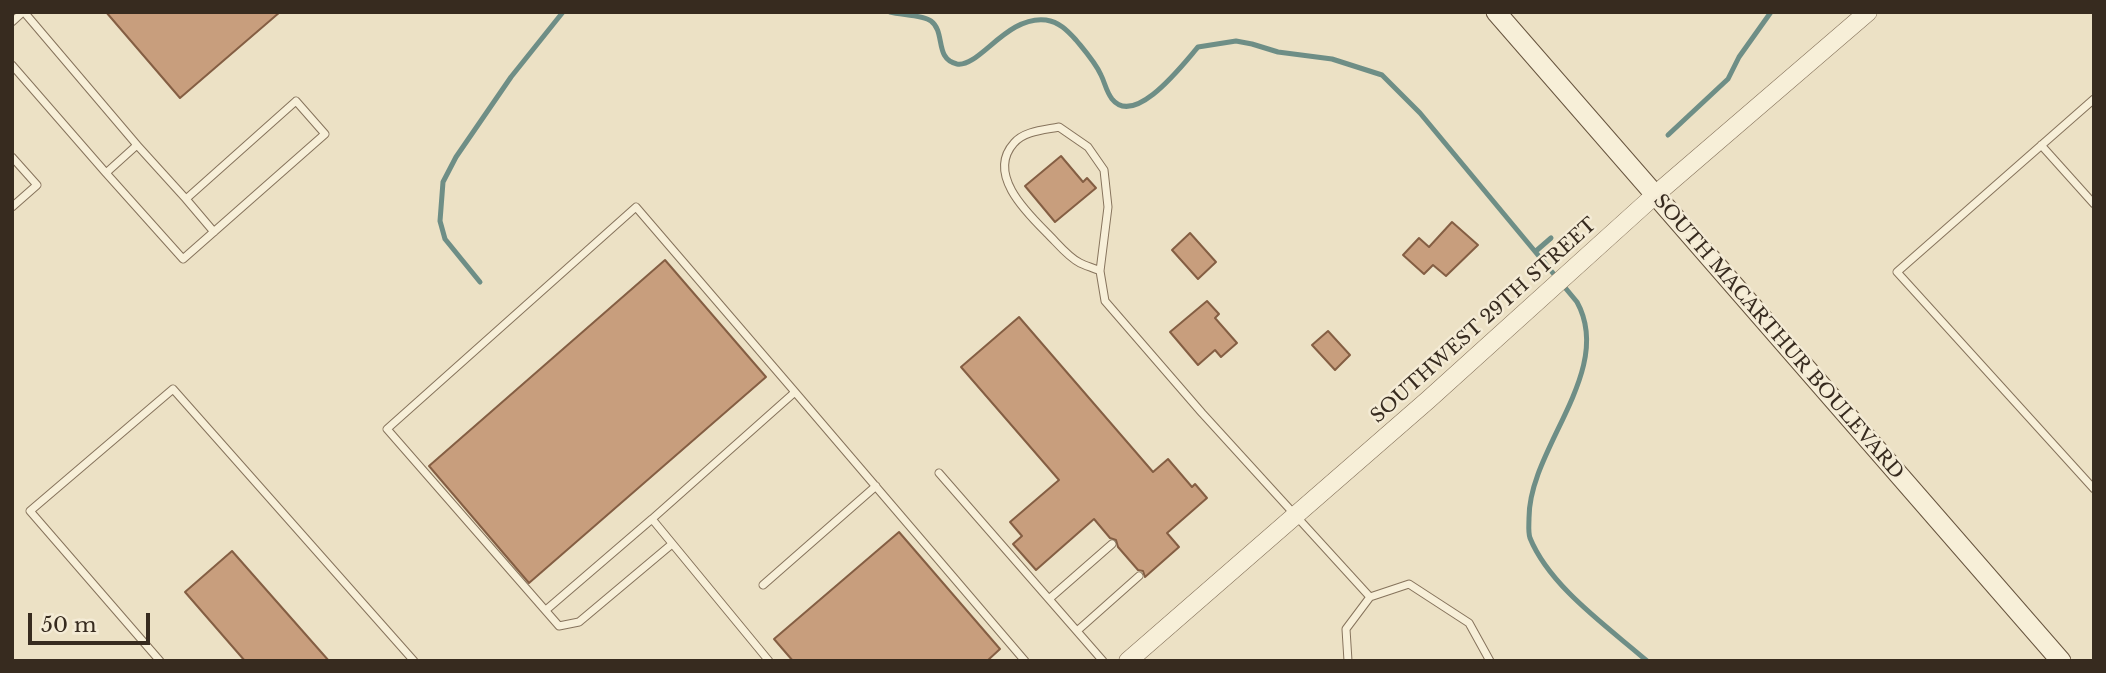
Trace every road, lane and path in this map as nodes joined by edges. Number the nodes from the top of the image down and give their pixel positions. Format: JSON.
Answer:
{"nodes":[{"id":1,"x":24,"y":12,"type":"edge"},
{"id":2,"x":1496,"y":12,"type":"edge"},
{"id":3,"x":1868,"y":12,"type":"edge"},
{"id":4,"x":12,"y":22,"type":"edge"},
{"id":5,"x":12,"y":65,"type":"edge"},
{"id":6,"x":2094,"y":99,"type":"edge"},
{"id":7,"x":137,"y":145,"type":"junction"},
{"id":8,"x":2041,"y":145,"type":"junction"},
{"id":9,"x":12,"y":157,"type":"edge"},
{"id":10,"x":106,"y":173,"type":"junction"},
{"id":11,"x":1655,"y":195,"type":"junction"},
{"id":12,"x":186,"y":199,"type":"junction"},
{"id":13,"x":2094,"y":204,"type":"edge"},
{"id":14,"x":12,"y":207,"type":"edge"},
{"id":15,"x":214,"y":232,"type":"junction"},
{"id":16,"x":1100,"y":271,"type":"junction"},
{"id":17,"x":795,"y":392,"type":"junction"},
{"id":18,"x":939,"y":473,"type":"dead end"},
{"id":19,"x":876,"y":486,"type":"junction"},
{"id":20,"x":2094,"y":489,"type":"edge"},
{"id":21,"x":1295,"y":516,"type":"junction"},
{"id":22,"x":652,"y":519,"type":"junction"},
{"id":23,"x":672,"y":544,"type":"junction"},
{"id":24,"x":1112,"y":544,"type":"dead end"},
{"id":25,"x":1139,"y":576,"type":"dead end"},
{"id":26,"x":763,"y":584,"type":"dead end"},
{"id":27,"x":1370,"y":597,"type":"junction"},
{"id":28,"x":1049,"y":599,"type":"junction"},
{"id":29,"x":546,"y":610,"type":"junction"},
{"id":30,"x":1077,"y":631,"type":"junction"},
{"id":31,"x":1131,"y":660,"type":"edge"},
{"id":32,"x":160,"y":661,"type":"edge"},
{"id":33,"x":414,"y":661,"type":"edge"},
{"id":34,"x":769,"y":661,"type":"edge"},
{"id":35,"x":1025,"y":661,"type":"edge"},
{"id":36,"x":1103,"y":661,"type":"edge"},
{"id":37,"x":1348,"y":661,"type":"edge"},
{"id":38,"x":1490,"y":661,"type":"edge"},
{"id":39,"x":2061,"y":661,"type":"edge"}],
"edges":[{"from":1,"to":4,"type":"lane"},
{"from":1,"to":7,"type":"lane"},
{"from":2,"to":11,"type":"main road","name":"SOUTH MACARTHUR BOULEVARD"},
{"from":3,"to":11,"type":"street","name":"SOUTHWEST 29TH STREET"},
{"from":5,"to":10,"type":"lane"},
{"from":6,"to":8,"type":"lane"},
{"from":7,"to":10,"type":"lane"},
{"from":7,"to":12,"type":"lane"},
{"from":8,"to":13,"type":"lane"},
{"from":8,"to":20,"type":"lane"},
{"from":9,"to":14,"type":"lane"},
{"from":10,"to":15,"type":"lane"},
{"from":11,"to":21,"type":"street","name":"SOUTHWEST 29TH STREET"},
{"from":11,"to":39,"type":"main road","name":"SOUTH MACARTHUR BOULEVARD"},
{"from":12,"to":15,"type":"lane"},
{"from":12,"to":15,"type":"lane"},
{"from":16,"to":16,"type":"lane"},
{"from":16,"to":21,"type":"lane"},
{"from":17,"to":19,"type":"lane"},
{"from":17,"to":22,"type":"lane"},
{"from":17,"to":29,"type":"lane"},
{"from":18,"to":28,"type":"lane"},
{"from":19,"to":26,"type":"lane"},
{"from":19,"to":35,"type":"lane"},
{"from":21,"to":27,"type":"lane"},
{"from":21,"to":31,"type":"street","name":"SOUTHWEST 29TH STREET"},
{"from":22,"to":23,"type":"lane"},
{"from":22,"to":29,"type":"lane"},
{"from":23,"to":29,"type":"lane"},
{"from":23,"to":34,"type":"lane"},
{"from":24,"to":28,"type":"lane"},
{"from":25,"to":30,"type":"lane"},
{"from":27,"to":37,"type":"lane"},
{"from":27,"to":38,"type":"lane"},
{"from":28,"to":30,"type":"lane"},
{"from":30,"to":36,"type":"lane"},
{"from":32,"to":33,"type":"lane"}]}
